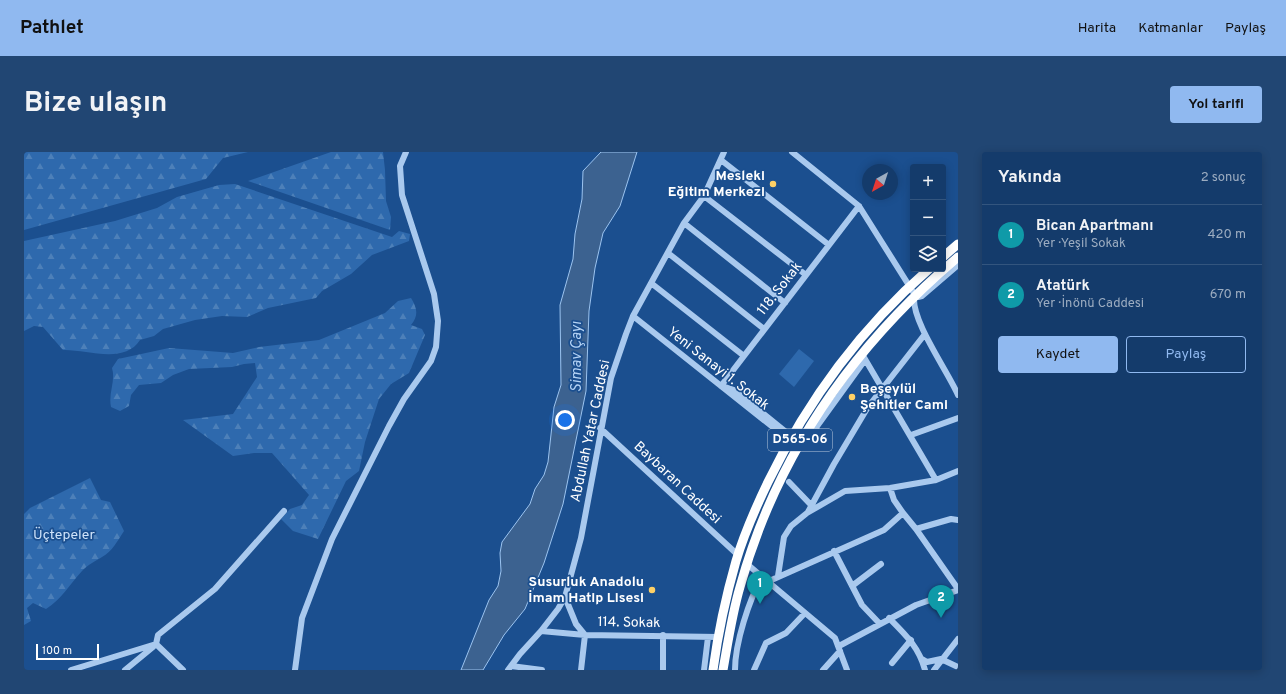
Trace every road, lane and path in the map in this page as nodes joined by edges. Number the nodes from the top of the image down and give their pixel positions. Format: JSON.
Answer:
{"nodes":[{"id":1,"x":406,"y":152,"type":"edge"},
{"id":2,"x":724,"y":152,"type":"edge"},
{"id":3,"x":792,"y":152,"type":"edge"},
{"id":4,"x":721,"y":160,"type":"junction"},
{"id":5,"x":704,"y":196,"type":"junction"},
{"id":6,"x":859,"y":206,"type":"junction"},
{"id":7,"x":684,"y":223,"type":"junction"},
{"id":8,"x":958,"y":244,"type":"edge"},
{"id":9,"x":828,"y":245,"type":"junction"},
{"id":10,"x":668,"y":253,"type":"junction"},
{"id":11,"x":946,"y":254,"type":"edge"},
{"id":12,"x":958,"y":257,"type":"edge"},
{"id":13,"x":958,"y":265,"type":"edge"},
{"id":14,"x":926,"y":272,"type":"edge"},
{"id":15,"x":806,"y":275,"type":"junction"},
{"id":16,"x":651,"y":283,"type":"junction"},
{"id":17,"x":906,"y":289,"type":"junction"},
{"id":18,"x":918,"y":296,"type":"junction"},
{"id":19,"x":785,"y":303,"type":"junction"},
{"id":20,"x":633,"y":316,"type":"junction"},
{"id":21,"x":764,"y":330,"type":"junction"},
{"id":22,"x":925,"y":334,"type":"junction"},
{"id":23,"x":878,"y":335,"type":"junction"},
{"id":24,"x":744,"y":356,"type":"junction"},
{"id":25,"x":864,"y":357,"type":"junction"},
{"id":26,"x":721,"y":386,"type":"junction"},
{"id":27,"x":882,"y":388,"type":"junction"},
{"id":28,"x":958,"y":395,"type":"edge"},
{"id":29,"x":958,"y":418,"type":"edge"},
{"id":30,"x":600,"y":428,"type":"junction"},
{"id":31,"x":823,"y":435,"type":"dead end"},
{"id":32,"x":911,"y":436,"type":"junction"},
{"id":33,"x":790,"y":438,"type":"junction"},
{"id":34,"x":958,"y":471,"type":"edge"},
{"id":35,"x":936,"y":480,"type":"junction"},
{"id":36,"x":789,"y":482,"type":"dead end"},
{"id":37,"x":890,"y":488,"type":"junction"},
{"id":38,"x":816,"y":498,"type":"junction"},
{"id":39,"x":823,"y":504,"type":"junction"},
{"id":40,"x":812,"y":506,"type":"junction"},
{"id":41,"x":284,"y":511,"type":"dead end"},
{"id":42,"x":807,"y":513,"type":"junction"},
{"id":43,"x":903,"y":513,"type":"junction"},
{"id":44,"x":958,"y":520,"type":"edge"},
{"id":45,"x":916,"y":528,"type":"junction"},
{"id":46,"x":834,"y":551,"type":"junction"},
{"id":47,"x":738,"y":555,"type":"junction"},
{"id":48,"x":747,"y":564,"type":"junction"},
{"id":49,"x":881,"y":564,"type":"dead end"},
{"id":50,"x":778,"y":576,"type":"junction"},
{"id":51,"x":762,"y":577,"type":"junction"},
{"id":52,"x":767,"y":582,"type":"junction"},
{"id":53,"x":852,"y":586,"type":"junction"},
{"id":54,"x":958,"y":589,"type":"edge"},
{"id":55,"x":565,"y":597,"type":"junction"},
{"id":56,"x":805,"y":613,"type":"junction"},
{"id":57,"x":889,"y":618,"type":"junction"},
{"id":58,"x":880,"y":624,"type":"junction"},
{"id":59,"x":541,"y":631,"type":"junction"},
{"id":60,"x":585,"y":634,"type":"junction"},
{"id":61,"x":663,"y":635,"type":"junction"},
{"id":62,"x":718,"y":637,"type":"junction"},
{"id":63,"x":708,"y":638,"type":"junction"},
{"id":64,"x":958,"y":639,"type":"edge"},
{"id":65,"x":911,"y":640,"type":"junction"},
{"id":66,"x":156,"y":644,"type":"junction"},
{"id":67,"x":840,"y":649,"type":"junction"},
{"id":68,"x":922,"y":659,"type":"junction"},
{"id":69,"x":941,"y":659,"type":"junction"},
{"id":70,"x":892,"y":663,"type":"dead end"},
{"id":71,"x":958,"y":667,"type":"edge"},
{"id":72,"x":84,"y":668,"type":"edge"},
{"id":73,"x":509,"y":668,"type":"edge"},
{"id":74,"x":71,"y":670,"type":"edge"},
{"id":75,"x":125,"y":670,"type":"edge"},
{"id":76,"x":183,"y":670,"type":"edge"},
{"id":77,"x":295,"y":670,"type":"edge"},
{"id":78,"x":542,"y":670,"type":"edge"},
{"id":79,"x":581,"y":670,"type":"edge"},
{"id":80,"x":663,"y":670,"type":"edge"},
{"id":81,"x":704,"y":670,"type":"edge"},
{"id":82,"x":713,"y":670,"type":"edge"},
{"id":83,"x":724,"y":670,"type":"edge"},
{"id":84,"x":735,"y":670,"type":"edge"},
{"id":85,"x":754,"y":670,"type":"edge"},
{"id":86,"x":823,"y":670,"type":"edge"},
{"id":87,"x":847,"y":670,"type":"edge"},
{"id":88,"x":925,"y":670,"type":"edge"},
{"id":89,"x":934,"y":670,"type":"edge"}],
"edges":[{"from":1,"to":77,"type":"street"},
{"from":2,"to":4,"type":"street","name":"Abdullah Yatar Caddesi"},
{"from":3,"to":6,"type":"street"},
{"from":4,"to":5,"type":"street","name":"Abdullah Yatar Caddesi"},
{"from":4,"to":9,"type":"street"},
{"from":5,"to":7,"type":"street","name":"Abdullah Yatar Caddesi"},
{"from":5,"to":15,"type":"street"},
{"from":6,"to":9,"type":"street","name":"118. Sokak"},
{"from":6,"to":17,"type":"street"},
{"from":7,"to":10,"type":"street","name":"Abdullah Yatar Caddesi"},
{"from":7,"to":19,"type":"street"},
{"from":8,"to":11,"type":"highway"},
{"from":9,"to":15,"type":"street","name":"118. Sokak"},
{"from":10,"to":16,"type":"street","name":"Abdullah Yatar Caddesi"},
{"from":10,"to":21,"type":"street"},
{"from":12,"to":18,"type":"highway","number":"D565-06"},
{"from":13,"to":18,"type":"street"},
{"from":14,"to":17,"type":"highway","number":"D565-06"},
{"from":15,"to":19,"type":"street","name":"118. Sokak"},
{"from":16,"to":20,"type":"street","name":"Abdullah Yatar Caddesi"},
{"from":16,"to":24,"type":"street"},
{"from":17,"to":18,"type":"street"},
{"from":17,"to":23,"type":"highway"},
{"from":17,"to":33,"type":"highway","number":"D565-06"},
{"from":18,"to":22,"type":"street"},
{"from":18,"to":23,"type":"highway","number":"D565-06"},
{"from":19,"to":21,"type":"street","name":"118. Sokak"},
{"from":20,"to":26,"type":"street","name":"Yeni Sanayi 1. Sokak"},
{"from":20,"to":30,"type":"street","name":"Abdullah Yatar Caddesi"},
{"from":21,"to":24,"type":"street","name":"118. Sokak"},
{"from":22,"to":27,"type":"street"},
{"from":22,"to":28,"type":"street"},
{"from":23,"to":25,"type":"highway","number":"D565-06"},
{"from":24,"to":26,"type":"street","name":"118. Sokak"},
{"from":25,"to":27,"type":"street"},
{"from":25,"to":31,"type":"street"},
{"from":25,"to":48,"type":"highway","number":"D565-06"},
{"from":26,"to":33,"type":"street","name":"Yeni Sanayi 1. Sokak"},
{"from":27,"to":32,"type":"street"},
{"from":27,"to":38,"type":"street"},
{"from":29,"to":32,"type":"street"},
{"from":30,"to":47,"type":"street","name":"Baybaran Caddesi"},
{"from":30,"to":55,"type":"street","name":"Abdullah Yatar Caddesi"},
{"from":32,"to":35,"type":"street"},
{"from":33,"to":47,"type":"highway","number":"D565-06"},
{"from":34,"to":35,"type":"street"},
{"from":35,"to":37,"type":"street"},
{"from":36,"to":40,"type":"street"},
{"from":37,"to":39,"type":"street"},
{"from":37,"to":43,"type":"street"},
{"from":38,"to":39,"type":"street"},
{"from":38,"to":40,"type":"street"},
{"from":39,"to":42,"type":"street"},
{"from":40,"to":42,"type":"street"},
{"from":41,"to":66,"type":"street"},
{"from":42,"to":50,"type":"street"},
{"from":43,"to":45,"type":"street"},
{"from":43,"to":46,"type":"street"},
{"from":44,"to":45,"type":"street"},
{"from":45,"to":54,"type":"street"},
{"from":46,"to":50,"type":"street"},
{"from":46,"to":53,"type":"street"},
{"from":47,"to":62,"type":"highway","number":"D565-06"},
{"from":48,"to":51,"type":"street"},
{"from":48,"to":83,"type":"highway","number":"D565-06"},
{"from":49,"to":53,"type":"street"},
{"from":50,"to":52,"type":"street"},
{"from":51,"to":52,"type":"street"},
{"from":51,"to":84,"type":"street"},
{"from":52,"to":56,"type":"street"},
{"from":53,"to":58,"type":"street"},
{"from":54,"to":57,"type":"street"},
{"from":55,"to":59,"type":"street","name":"Abdullah Yatar Caddesi"},
{"from":55,"to":60,"type":"street"},
{"from":56,"to":67,"type":"street"},
{"from":56,"to":85,"type":"street"},
{"from":57,"to":58,"type":"street"},
{"from":57,"to":65,"type":"street"},
{"from":58,"to":67,"type":"street"},
{"from":59,"to":60,"type":"street","name":"114. Sokak"},
{"from":59,"to":73,"type":"street","name":"Abdullah Yatar Caddesi"},
{"from":60,"to":61,"type":"street","name":"114. Sokak"},
{"from":60,"to":79,"type":"street"},
{"from":61,"to":63,"type":"street","name":"114. Sokak"},
{"from":61,"to":80,"type":"street"},
{"from":62,"to":63,"type":"street","name":"114. Sokak"},
{"from":62,"to":82,"type":"highway","number":"D565-06"},
{"from":63,"to":81,"type":"street"},
{"from":64,"to":69,"type":"street"},
{"from":65,"to":68,"type":"street"},
{"from":65,"to":70,"type":"street"},
{"from":66,"to":72,"type":"street"},
{"from":66,"to":75,"type":"street"},
{"from":66,"to":76,"type":"street"},
{"from":67,"to":86,"type":"street"},
{"from":67,"to":87,"type":"street"},
{"from":68,"to":69,"type":"street"},
{"from":68,"to":88,"type":"street"},
{"from":69,"to":71,"type":"street"},
{"from":69,"to":89,"type":"street"},
{"from":72,"to":74,"type":"street"},
{"from":73,"to":78,"type":"street"}]}
